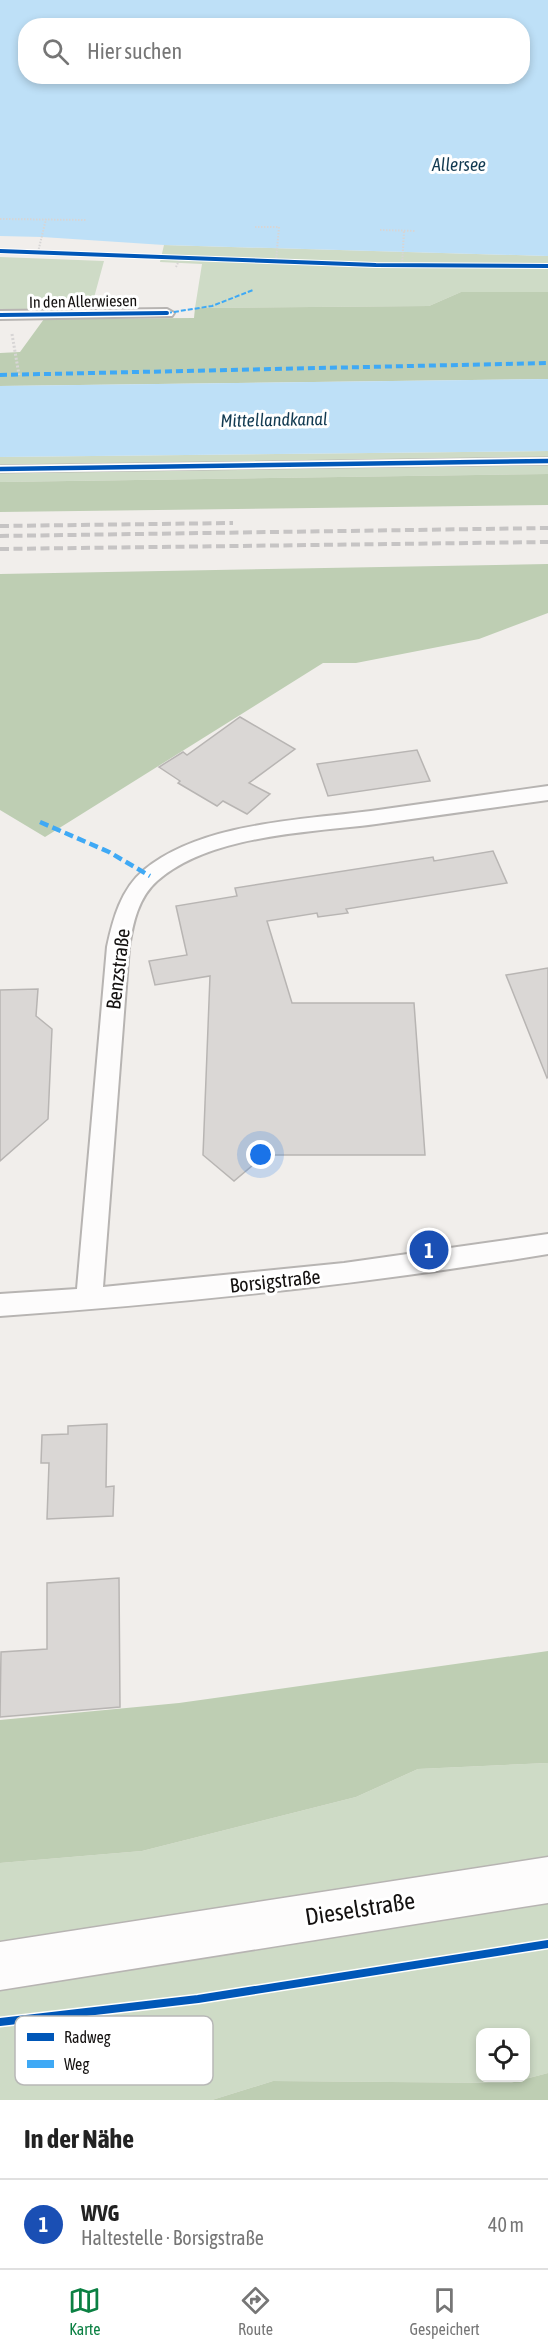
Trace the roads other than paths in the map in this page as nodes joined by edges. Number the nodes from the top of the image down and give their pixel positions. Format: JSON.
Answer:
{"nodes":[{"id":1,"x":167,"y":313,"type":"dead end"},
{"id":2,"x":5,"y":315,"type":"edge"},
{"id":3,"x":548,"y":461,"type":"edge"},
{"id":4,"x":0,"y":468,"type":"edge"},
{"id":5,"x":548,"y":793,"type":"edge"},
{"id":6,"x":548,"y":1244,"type":"edge"},
{"id":7,"x":89,"y":1299,"type":"junction"},
{"id":8,"x":0,"y":1305,"type":"edge"},
{"id":9,"x":548,"y":1880,"type":"edge"},
{"id":10,"x":172,"y":1938,"type":"junction"},
{"id":11,"x":0,"y":1944,"type":"edge"},
{"id":12,"x":0,"y":1966,"type":"edge"}],
"edges":[{"from":1,"to":2,"type":"street","name":"In den Allerwiesen"},
{"from":3,"to":4,"type":"lane"},
{"from":5,"to":7,"type":"street","name":"Benzstraße"},
{"from":6,"to":7,"type":"street","name":"Borsigstraße"},
{"from":7,"to":8,"type":"street","name":"Borsigstraße"},
{"from":9,"to":10,"type":"main road","name":"Dieselstraße"},
{"from":10,"to":11,"type":"main road","name":"Dieselstraße"},
{"from":10,"to":12,"type":"main road","name":"Dieselstraße"}]}
